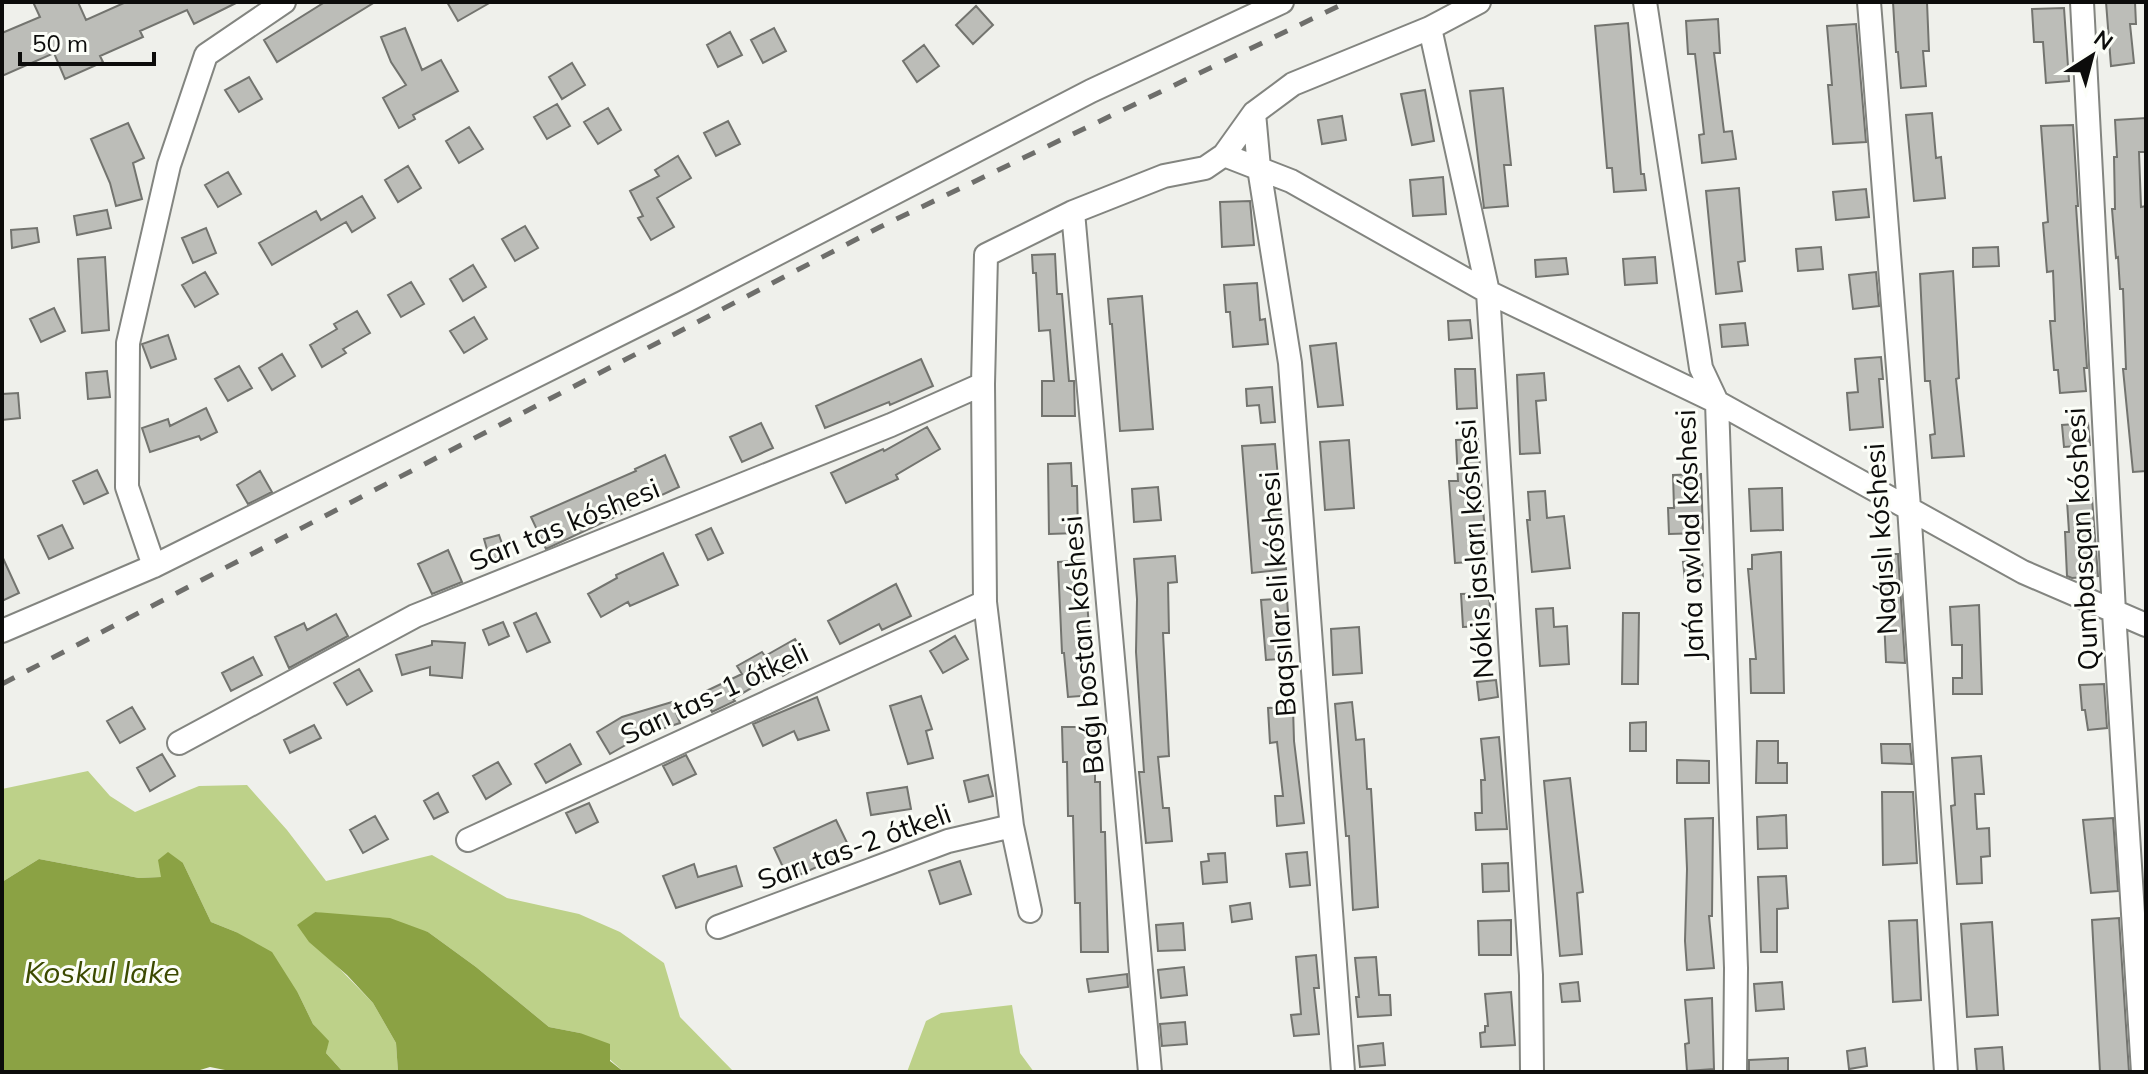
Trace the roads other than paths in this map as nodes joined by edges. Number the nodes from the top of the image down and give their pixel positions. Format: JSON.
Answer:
{"nodes":[{"id":1,"x":284,"y":2,"type":"edge"},
{"id":2,"x":1282,"y":2,"type":"edge"},
{"id":3,"x":1479,"y":2,"type":"edge"},
{"id":4,"x":1645,"y":2,"type":"edge"},
{"id":5,"x":1869,"y":2,"type":"edge"},
{"id":6,"x":2082,"y":2,"type":"edge"},
{"id":7,"x":1430,"y":28,"type":"junction"},
{"id":8,"x":1254,"y":113,"type":"junction"},
{"id":9,"x":1224,"y":155,"type":"junction"},
{"id":10,"x":1259,"y":168,"type":"junction"},
{"id":11,"x":1073,"y":212,"type":"junction"},
{"id":12,"x":1488,"y":292,"type":"junction"},
{"id":13,"x":983,"y":384,"type":"junction"},
{"id":14,"x":1717,"y":402,"type":"junction"},
{"id":15,"x":1909,"y":507,"type":"junction"},
{"id":16,"x":154,"y":566,"type":"junction"},
{"id":17,"x":985,"y":602,"type":"junction"},
{"id":18,"x":2114,"y":612,"type":"junction"},
{"id":19,"x":2146,"y":625,"type":"edge"},
{"id":20,"x":2,"y":631,"type":"edge"},
{"id":21,"x":179,"y":743,"type":"dead end"},
{"id":22,"x":1012,"y":826,"type":"junction"},
{"id":23,"x":468,"y":840,"type":"dead end"},
{"id":24,"x":1030,"y":911,"type":"dead end"},
{"id":25,"x":718,"y":927,"type":"dead end"},
{"id":26,"x":1150,"y":1072,"type":"edge"},
{"id":27,"x":1343,"y":1072,"type":"edge"},
{"id":28,"x":1532,"y":1072,"type":"edge"},
{"id":29,"x":1735,"y":1072,"type":"edge"},
{"id":30,"x":1946,"y":1072,"type":"edge"},
{"id":31,"x":2143,"y":1072,"type":"edge"}],
"edges":[{"from":1,"to":16,"type":"street"},
{"from":2,"to":16,"type":"street"},
{"from":3,"to":7,"type":"street"},
{"from":4,"to":14,"type":"street","name":"Jańa awlad kóshesi"},
{"from":5,"to":15,"type":"street","name":"Naǵıslı kóshesi"},
{"from":6,"to":18,"type":"street","name":"Qumbasqan kóshesi"},
{"from":7,"to":8,"type":"street"},
{"from":7,"to":12,"type":"street","name":"Nókis jasları kóshesi"},
{"from":8,"to":9,"type":"street"},
{"from":8,"to":10,"type":"street","name":"Baqsılar eli kóshesi"},
{"from":9,"to":10,"type":"street"},
{"from":9,"to":11,"type":"street"},
{"from":10,"to":12,"type":"street"},
{"from":10,"to":27,"type":"street","name":"Baqsılar eli kóshesi"},
{"from":11,"to":13,"type":"street"},
{"from":11,"to":26,"type":"street","name":"Baǵı bostan kóshesi"},
{"from":12,"to":14,"type":"street"},
{"from":12,"to":28,"type":"street","name":"Nókis jasları kóshesi"},
{"from":13,"to":17,"type":"street"},
{"from":13,"to":21,"type":"street","name":"Sarı tas kóshesi"},
{"from":14,"to":15,"type":"street"},
{"from":14,"to":29,"type":"street","name":"Jańa awlad kóshesi"},
{"from":15,"to":18,"type":"street"},
{"from":15,"to":30,"type":"street","name":"Naǵıslı kóshesi"},
{"from":16,"to":20,"type":"street"},
{"from":17,"to":22,"type":"street"},
{"from":17,"to":23,"type":"street","name":"Sarı tas-1 ótkeli"},
{"from":18,"to":19,"type":"street"},
{"from":18,"to":31,"type":"street","name":"Qumbasqan kóshesi"},
{"from":22,"to":24,"type":"street"},
{"from":22,"to":25,"type":"street","name":"Sarı tas-2 ótkeli"}]}
